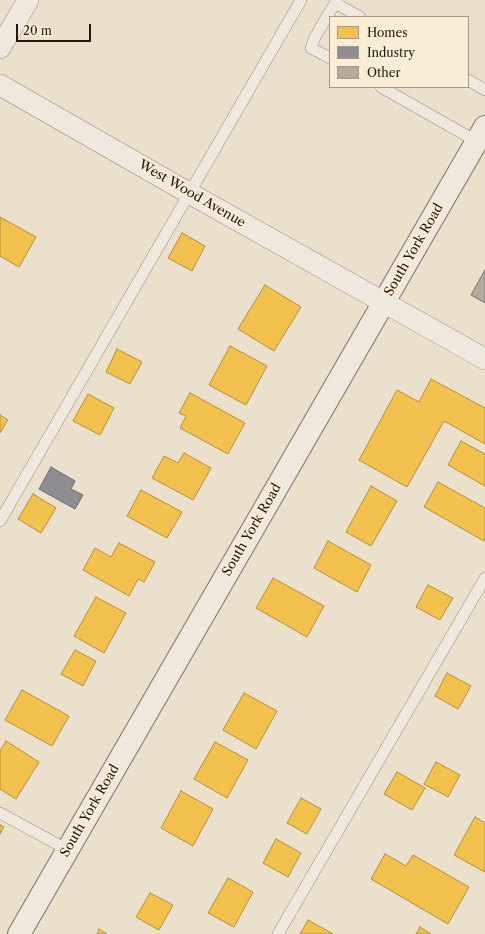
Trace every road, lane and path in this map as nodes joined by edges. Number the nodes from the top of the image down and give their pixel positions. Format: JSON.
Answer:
{"nodes":[{"id":1,"x":28,"y":0,"type":"edge"},
{"id":2,"x":301,"y":0,"type":"edge"},
{"id":3,"x":336,"y":1,"type":"edge"},
{"id":4,"x":358,"y":16,"type":"edge"},
{"id":5,"x":0,"y":48,"type":"edge"},
{"id":6,"x":329,"y":57,"type":"edge"},
{"id":7,"x":469,"y":81,"type":"edge"},
{"id":8,"x":0,"y":85,"type":"edge"},
{"id":9,"x":383,"y":88,"type":"edge"},
{"id":10,"x":485,"y":90,"type":"edge"},
{"id":11,"x":481,"y":134,"type":"edge"},
{"id":12,"x":189,"y":193,"type":"junction"},
{"id":13,"x":384,"y":302,"type":"junction"},
{"id":14,"x":485,"y":359,"type":"edge"},
{"id":15,"x":0,"y":520,"type":"edge"},
{"id":16,"x":485,"y":578,"type":"edge"},
{"id":17,"x":0,"y":813,"type":"edge"},
{"id":18,"x":68,"y":850,"type":"junction"},
{"id":19,"x":19,"y":934,"type":"edge"},
{"id":20,"x":278,"y":934,"type":"edge"}],
"edges":[{"from":1,"to":5,"type":"street"},
{"from":2,"to":12,"type":"lane"},
{"from":3,"to":4,"type":"lane"},
{"from":3,"to":6,"type":"lane"},
{"from":7,"to":10,"type":"lane"},
{"from":8,"to":12,"type":"street","name":"West Wood Avenue"},
{"from":9,"to":11,"type":"lane"},
{"from":11,"to":13,"type":"main road","name":"South York Road"},
{"from":12,"to":13,"type":"street","name":"West Wood Avenue"},
{"from":12,"to":15,"type":"lane"},
{"from":13,"to":14,"type":"street","name":"West Wood Avenue"},
{"from":13,"to":18,"type":"main road","name":"South York Road"},
{"from":16,"to":20,"type":"lane"},
{"from":17,"to":18,"type":"lane"},
{"from":18,"to":19,"type":"main road","name":"South York Road"}]}
